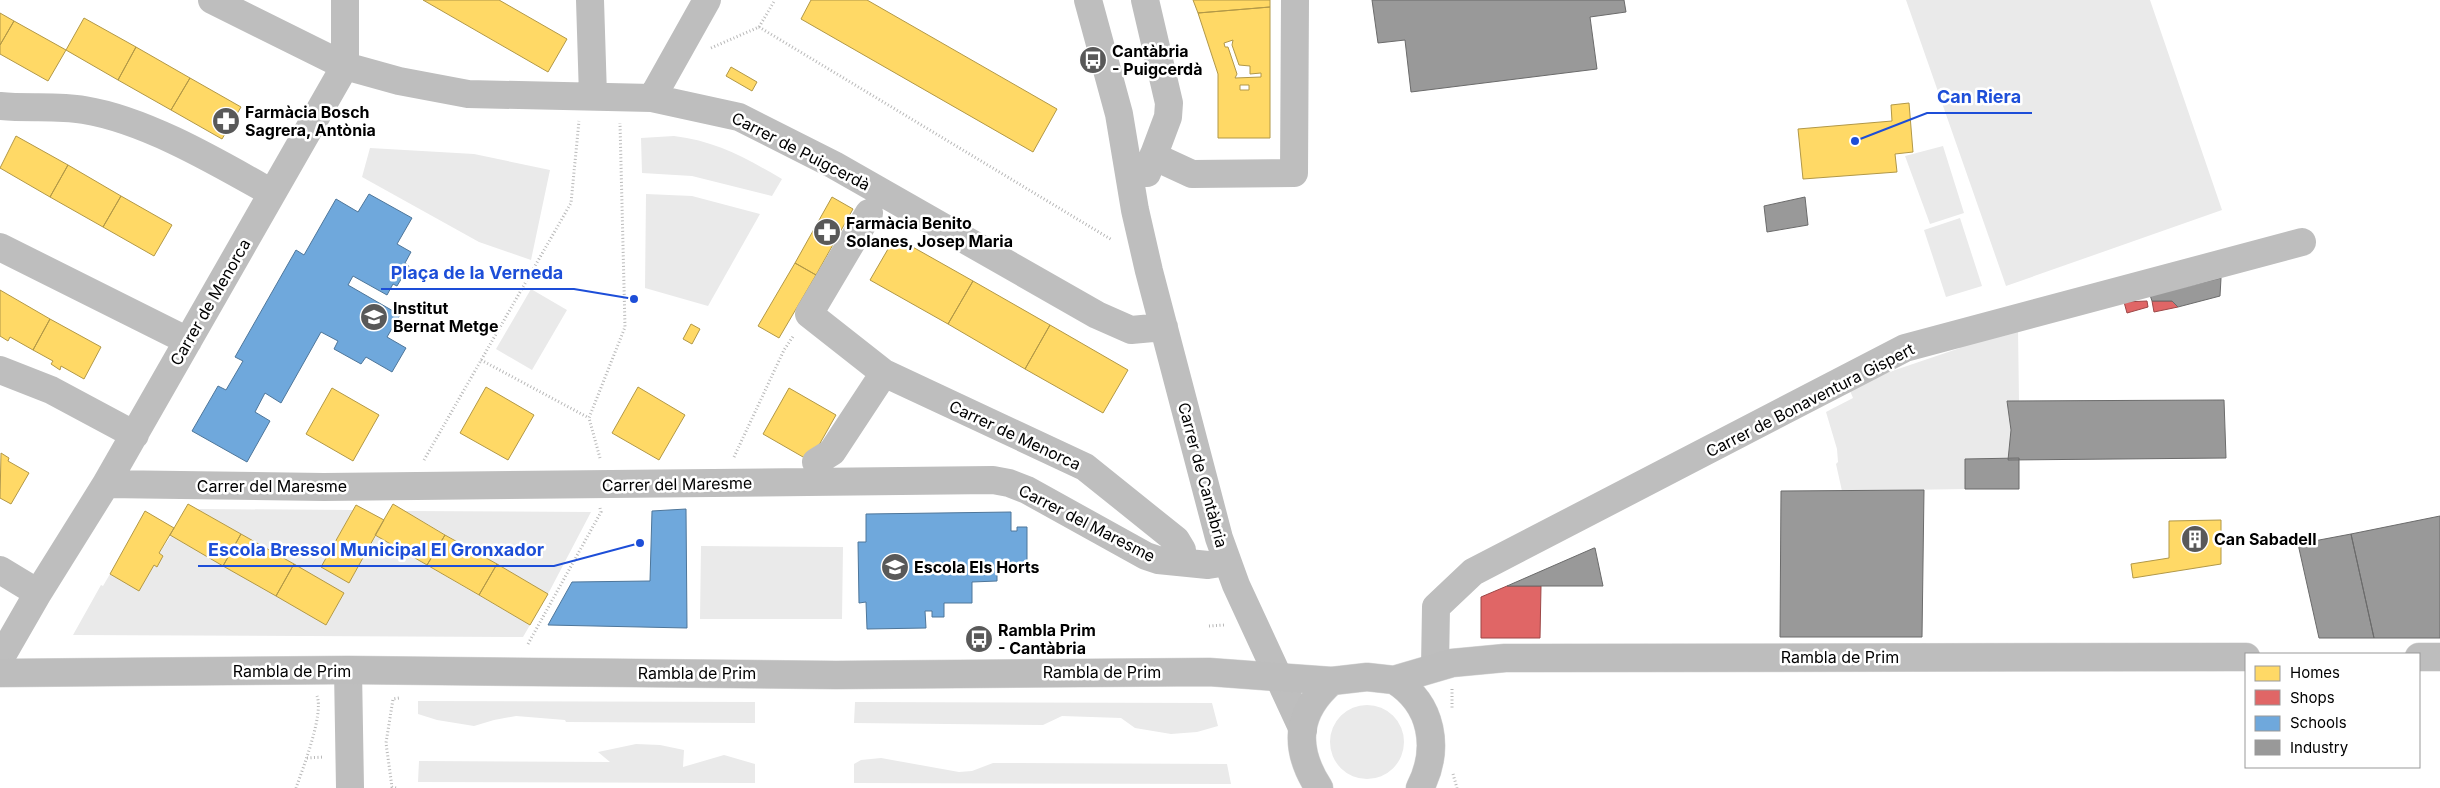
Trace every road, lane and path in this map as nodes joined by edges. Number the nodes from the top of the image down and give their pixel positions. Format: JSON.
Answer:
{"nodes":[{"id":1,"x":212,"y":0,"type":"edge"},
{"id":2,"x":345,"y":0,"type":"edge"},
{"id":3,"x":590,"y":0,"type":"edge"},
{"id":4,"x":707,"y":0,"type":"edge"},
{"id":5,"x":775,"y":0,"type":"edge"},
{"id":6,"x":1088,"y":0,"type":"edge"},
{"id":7,"x":1145,"y":0,"type":"edge"},
{"id":8,"x":1295,"y":0,"type":"edge"},
{"id":9,"x":759,"y":27,"type":"junction"},
{"id":10,"x":708,"y":49,"type":"dead end"},
{"id":11,"x":345,"y":66,"type":"junction"},
{"id":12,"x":652,"y":98,"type":"junction"},
{"id":13,"x":0,"y":106,"type":"edge"},
{"id":14,"x":586,"y":107,"type":"junction"},
{"id":15,"x":620,"y":123,"type":"dead end"},
{"id":16,"x":1153,"y":156,"type":"junction"},
{"id":17,"x":272,"y":193,"type":"junction"},
{"id":18,"x":1135,"y":210,"type":"junction"},
{"id":19,"x":869,"y":213,"type":"dead end"},
{"id":20,"x":1112,"y":240,"type":"dead end"},
{"id":21,"x":2302,"y":242,"type":"dead end"},
{"id":22,"x":0,"y":247,"type":"edge"},
{"id":23,"x":808,"y":314,"type":"junction"},
{"id":24,"x":1164,"y":327,"type":"junction"},
{"id":25,"x":188,"y":341,"type":"junction"},
{"id":26,"x":481,"y":360,"type":"junction"},
{"id":27,"x":0,"y":370,"type":"edge"},
{"id":28,"x":884,"y":373,"type":"junction"},
{"id":29,"x":589,"y":418,"type":"junction"},
{"id":30,"x":135,"y":435,"type":"junction"},
{"id":31,"x":424,"y":460,"type":"dead end"},
{"id":32,"x":732,"y":461,"type":"dead end"},
{"id":33,"x":816,"y":462,"type":"dead end"},
{"id":34,"x":602,"y":463,"type":"dead end"},
{"id":35,"x":106,"y":484,"type":"junction"},
{"id":36,"x":600,"y":502,"type":"dead end"},
{"id":37,"x":1182,"y":550,"type":"dead end"},
{"id":38,"x":1227,"y":562,"type":"junction"},
{"id":39,"x":0,"y":570,"type":"edge"},
{"id":40,"x":38,"y":593,"type":"junction"},
{"id":41,"x":1225,"y":625,"type":"dead end"},
{"id":42,"x":1209,"y":626,"type":"dead end"},
{"id":43,"x":528,"y":644,"type":"dead end"},
{"id":44,"x":2245,"y":657,"type":"edge"},
{"id":45,"x":2420,"y":657,"type":"edge"},
{"id":46,"x":2440,"y":657,"type":"edge"},
{"id":47,"x":0,"y":659,"type":"edge"},
{"id":48,"x":1434,"y":667,"type":"junction"},
{"id":49,"x":348,"y":670,"type":"junction"},
{"id":50,"x":0,"y":673,"type":"edge"},
{"id":51,"x":1280,"y":678,"type":"junction"},
{"id":52,"x":1394,"y":680,"type":"junction"},
{"id":53,"x":1332,"y":681,"type":"junction"},
{"id":54,"x":318,"y":696,"type":"dead end"},
{"id":55,"x":408,"y":698,"type":"dead end"},
{"id":56,"x":1426,"y":716,"type":"junction"},
{"id":57,"x":1302,"y":730,"type":"junction"},
{"id":58,"x":378,"y":756,"type":"dead end"},
{"id":59,"x":387,"y":756,"type":"junction"},
{"id":60,"x":332,"y":757,"type":"dead end"},
{"id":61,"x":307,"y":758,"type":"junction"},
{"id":62,"x":1312,"y":782,"type":"edge"},
{"id":63,"x":296,"y":788,"type":"edge"},
{"id":64,"x":350,"y":788,"type":"edge"},
{"id":65,"x":396,"y":788,"type":"edge"},
{"id":66,"x":1420,"y":788,"type":"edge"}],
"edges":[{"from":1,"to":11,"type":"street","name":"Carrer de Puigcerdà"},
{"from":2,"to":11,"type":"street","name":"Carrer de Menorca"},
{"from":3,"to":14,"type":"street"},
{"from":4,"to":12,"type":"street"},
{"from":5,"to":9,"type":"path"},
{"from":6,"to":18,"type":"street","name":"Carrer de Cantàbria"},
{"from":7,"to":16,"type":"street"},
{"from":8,"to":16,"type":"street"},
{"from":9,"to":10,"type":"path"},
{"from":9,"to":20,"type":"path"},
{"from":11,"to":14,"type":"street","name":"Carrer de Puigcerdà"},
{"from":11,"to":17,"type":"street","name":"Carrer de Menorca"},
{"from":12,"to":14,"type":"street","name":"Carrer de Puigcerdà"},
{"from":12,"to":24,"type":"street","name":"Carrer de Puigcerdà"},
{"from":13,"to":17,"type":"street"},
{"from":14,"to":26,"type":"path"},
{"from":15,"to":29,"type":"path"},
{"from":16,"to":18,"type":"street"},
{"from":17,"to":25,"type":"street","name":"Carrer de Menorca"},
{"from":18,"to":24,"type":"street","name":"Carrer de Cantàbria"},
{"from":19,"to":23,"type":"street"},
{"from":21,"to":48,"type":"street","name":"Carrer de Bonaventura Gispert"},
{"from":22,"to":25,"type":"street"},
{"from":23,"to":28,"type":"street","name":"Carrer de Menorca"},
{"from":23,"to":32,"type":"path"},
{"from":24,"to":38,"type":"street","name":"Carrer de Cantàbria"},
{"from":25,"to":30,"type":"street","name":"Carrer de Menorca"},
{"from":26,"to":29,"type":"path"},
{"from":26,"to":31,"type":"path"},
{"from":27,"to":30,"type":"street"},
{"from":28,"to":33,"type":"street"},
{"from":28,"to":37,"type":"street","name":"Carrer de Menorca"},
{"from":29,"to":34,"type":"path"},
{"from":30,"to":35,"type":"street","name":"Carrer de Menorca"},
{"from":35,"to":38,"type":"street","name":"Carrer del Maresme"},
{"from":35,"to":40,"type":"street","name":"Carrer de Menorca"},
{"from":36,"to":43,"type":"path"},
{"from":38,"to":51,"type":"street","name":"Carrer de Cantàbria"},
{"from":39,"to":40,"type":"street"},
{"from":40,"to":47,"type":"street","name":"Carrer de Menorca"},
{"from":41,"to":42,"type":"path"},
{"from":44,"to":48,"type":"main road","name":"Rambla de Prim"},
{"from":45,"to":46,"type":"main road"},
{"from":48,"to":52,"type":"main road","name":"Rambla de Prim"},
{"from":48,"to":56,"type":"main road"},
{"from":49,"to":50,"type":"main road","name":"Rambla de Prim"},
{"from":49,"to":51,"type":"main road","name":"Rambla de Prim"},
{"from":49,"to":64,"type":"street"},
{"from":51,"to":53,"type":"main road","name":"Rambla de Prim"},
{"from":51,"to":57,"type":"street","name":"Carrer de Cantàbria"},
{"from":52,"to":53,"type":"main road","name":"Rambla de Prim"},
{"from":52,"to":56,"type":"main road"},
{"from":53,"to":57,"type":"main road"},
{"from":54,"to":61,"type":"path","name":"Rambla de Prim"},
{"from":55,"to":59,"type":"path"},
{"from":56,"to":66,"type":"main road"},
{"from":57,"to":62,"type":"main road"},
{"from":58,"to":59,"type":"path"},
{"from":59,"to":65,"type":"path"},
{"from":60,"to":61,"type":"path"},
{"from":61,"to":63,"type":"path","name":"Rambla de Prim"}]}
